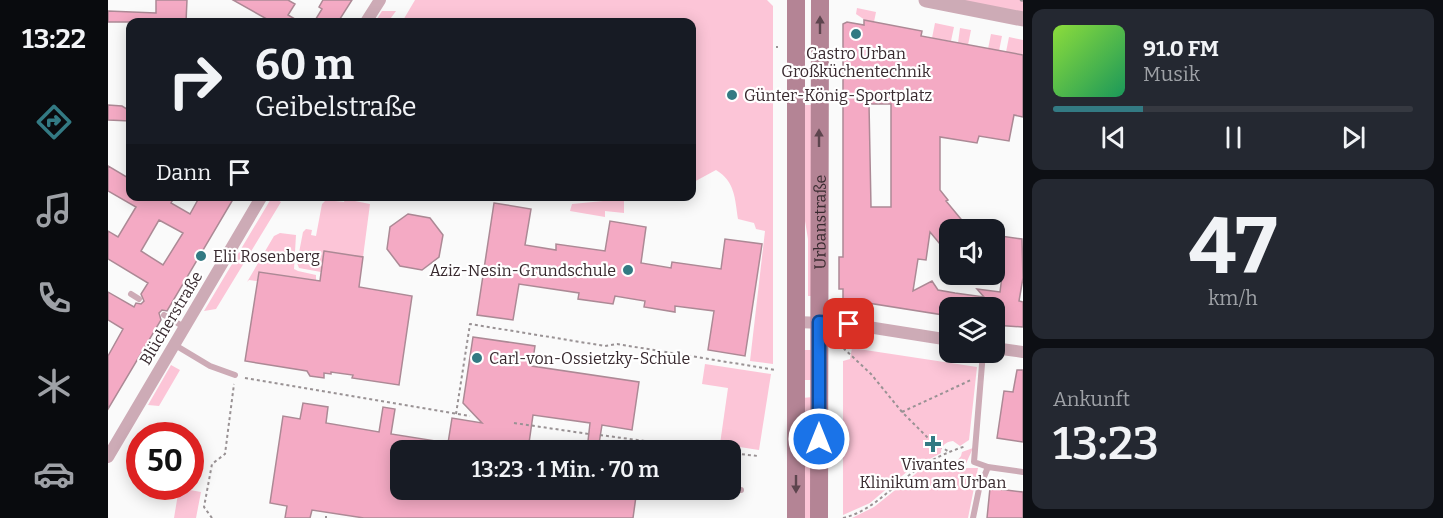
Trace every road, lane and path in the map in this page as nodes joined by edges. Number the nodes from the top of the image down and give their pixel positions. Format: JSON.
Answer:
{"nodes":[{"id":1,"x":380,"y":0,"type":"edge"},
{"id":2,"x":796,"y":0,"type":"edge"},
{"id":3,"x":820,"y":0,"type":"edge"},
{"id":4,"x":926,"y":0,"type":"edge"},
{"id":5,"x":369,"y":18,"type":"edge"},
{"id":6,"x":1023,"y":19,"type":"edge"},
{"id":7,"x":796,"y":93,"type":"junction"},
{"id":8,"x":819,"y":93,"type":"junction"},
{"id":9,"x":259,"y":201,"type":"edge"},
{"id":10,"x":131,"y":294,"type":"dead end"},
{"id":11,"x":139,"y":299,"type":"dead end"},
{"id":12,"x":164,"y":315,"type":"dead end"},
{"id":13,"x":796,"y":322,"type":"junction"},
{"id":14,"x":819,"y":322,"type":"junction"},
{"id":15,"x":185,"y":327,"type":"junction"},
{"id":16,"x":939,"y":338,"type":"edge"},
{"id":17,"x":174,"y":344,"type":"junction"},
{"id":18,"x":839,"y":344,"type":"dead end"},
{"id":19,"x":1005,"y":350,"type":"edge"},
{"id":20,"x":1023,"y":352,"type":"edge"},
{"id":21,"x":982,"y":363,"type":"edge"},
{"id":22,"x":776,"y":370,"type":"dead end"},
{"id":23,"x":235,"y":375,"type":"junction"},
{"id":24,"x":981,"y":375,"type":"junction"},
{"id":25,"x":796,"y":386,"type":"junction"},
{"id":26,"x":819,"y":386,"type":"junction"},
{"id":27,"x":902,"y":412,"type":"junction"},
{"id":28,"x":456,"y":414,"type":"junction"},
{"id":29,"x":470,"y":416,"type":"dead end"},
{"id":30,"x":514,"y":423,"type":"dead end"},
{"id":31,"x":589,"y":434,"type":"dead end"},
{"id":32,"x":600,"y":435,"type":"dead end"},
{"id":33,"x":637,"y":440,"type":"edge"},
{"id":34,"x":977,"y":442,"type":"junction"},
{"id":35,"x":949,"y":452,"type":"junction"},
{"id":36,"x":741,"y":454,"type":"edge"},
{"id":37,"x":758,"y":456,"type":"dead end"},
{"id":38,"x":108,"y":457,"type":"edge"},
{"id":39,"x":988,"y":467,"type":"junction"},
{"id":40,"x":1023,"y":472,"type":"edge"},
{"id":41,"x":212,"y":518,"type":"edge"},
{"id":42,"x":796,"y":518,"type":"edge"},
{"id":43,"x":819,"y":518,"type":"edge"},
{"id":44,"x":843,"y":518,"type":"edge"},
{"id":45,"x":973,"y":518,"type":"edge"}],
"edges":[{"from":1,"to":5,"type":"street"},
{"from":2,"to":7,"type":"main road","name":"Urbanstraße"},
{"from":8,"to":3,"type":"main road","name":"Urbanstraße","one_way":true},
{"from":4,"to":6,"type":"street"},
{"from":7,"to":8,"type":"lane"},
{"from":7,"to":13,"type":"main road","name":"Urbanstraße"},
{"from":14,"to":8,"type":"main road","name":"Urbanstraße","one_way":true},
{"from":9,"to":15,"type":"street","name":"Blücherstraße"},
{"from":10,"to":11,"type":"lane"},
{"from":12,"to":15,"type":"lane"},
{"from":13,"to":14,"type":"street"},
{"from":13,"to":25,"type":"main road","name":"Urbanstraße"},
{"from":14,"to":16,"type":"street"},
{"from":14,"to":26,"type":"main road","name":"Urbanstraße"},
{"from":15,"to":17,"type":"street","name":"Blücherstraße"},
{"from":17,"to":23,"type":"lane"},
{"from":17,"to":38,"type":"street","name":"Blücherstraße"},
{"from":18,"to":27,"type":"path"},
{"from":19,"to":20,"type":"street"},
{"from":21,"to":24,"type":"lane"},
{"from":22,"to":28,"type":"path"},
{"from":23,"to":28,"type":"path"},
{"from":23,"to":41,"type":"path"},
{"from":24,"to":27,"type":"path"},
{"from":24,"to":34,"type":"lane"},
{"from":25,"to":26,"type":"lane"},
{"from":25,"to":42,"type":"main road","name":"Urbanstraße","one_way":true},
{"from":26,"to":43,"type":"main road","name":"Urbanstraße"},
{"from":27,"to":35,"type":"path"},
{"from":28,"to":29,"type":"path"},
{"from":30,"to":31,"type":"path"},
{"from":32,"to":33,"type":"path"},
{"from":34,"to":35,"type":"path"},
{"from":34,"to":39,"type":"lane"},
{"from":35,"to":44,"type":"path"},
{"from":36,"to":37,"type":"path"},
{"from":39,"to":40,"type":"lane"},
{"from":39,"to":45,"type":"lane"}]}
